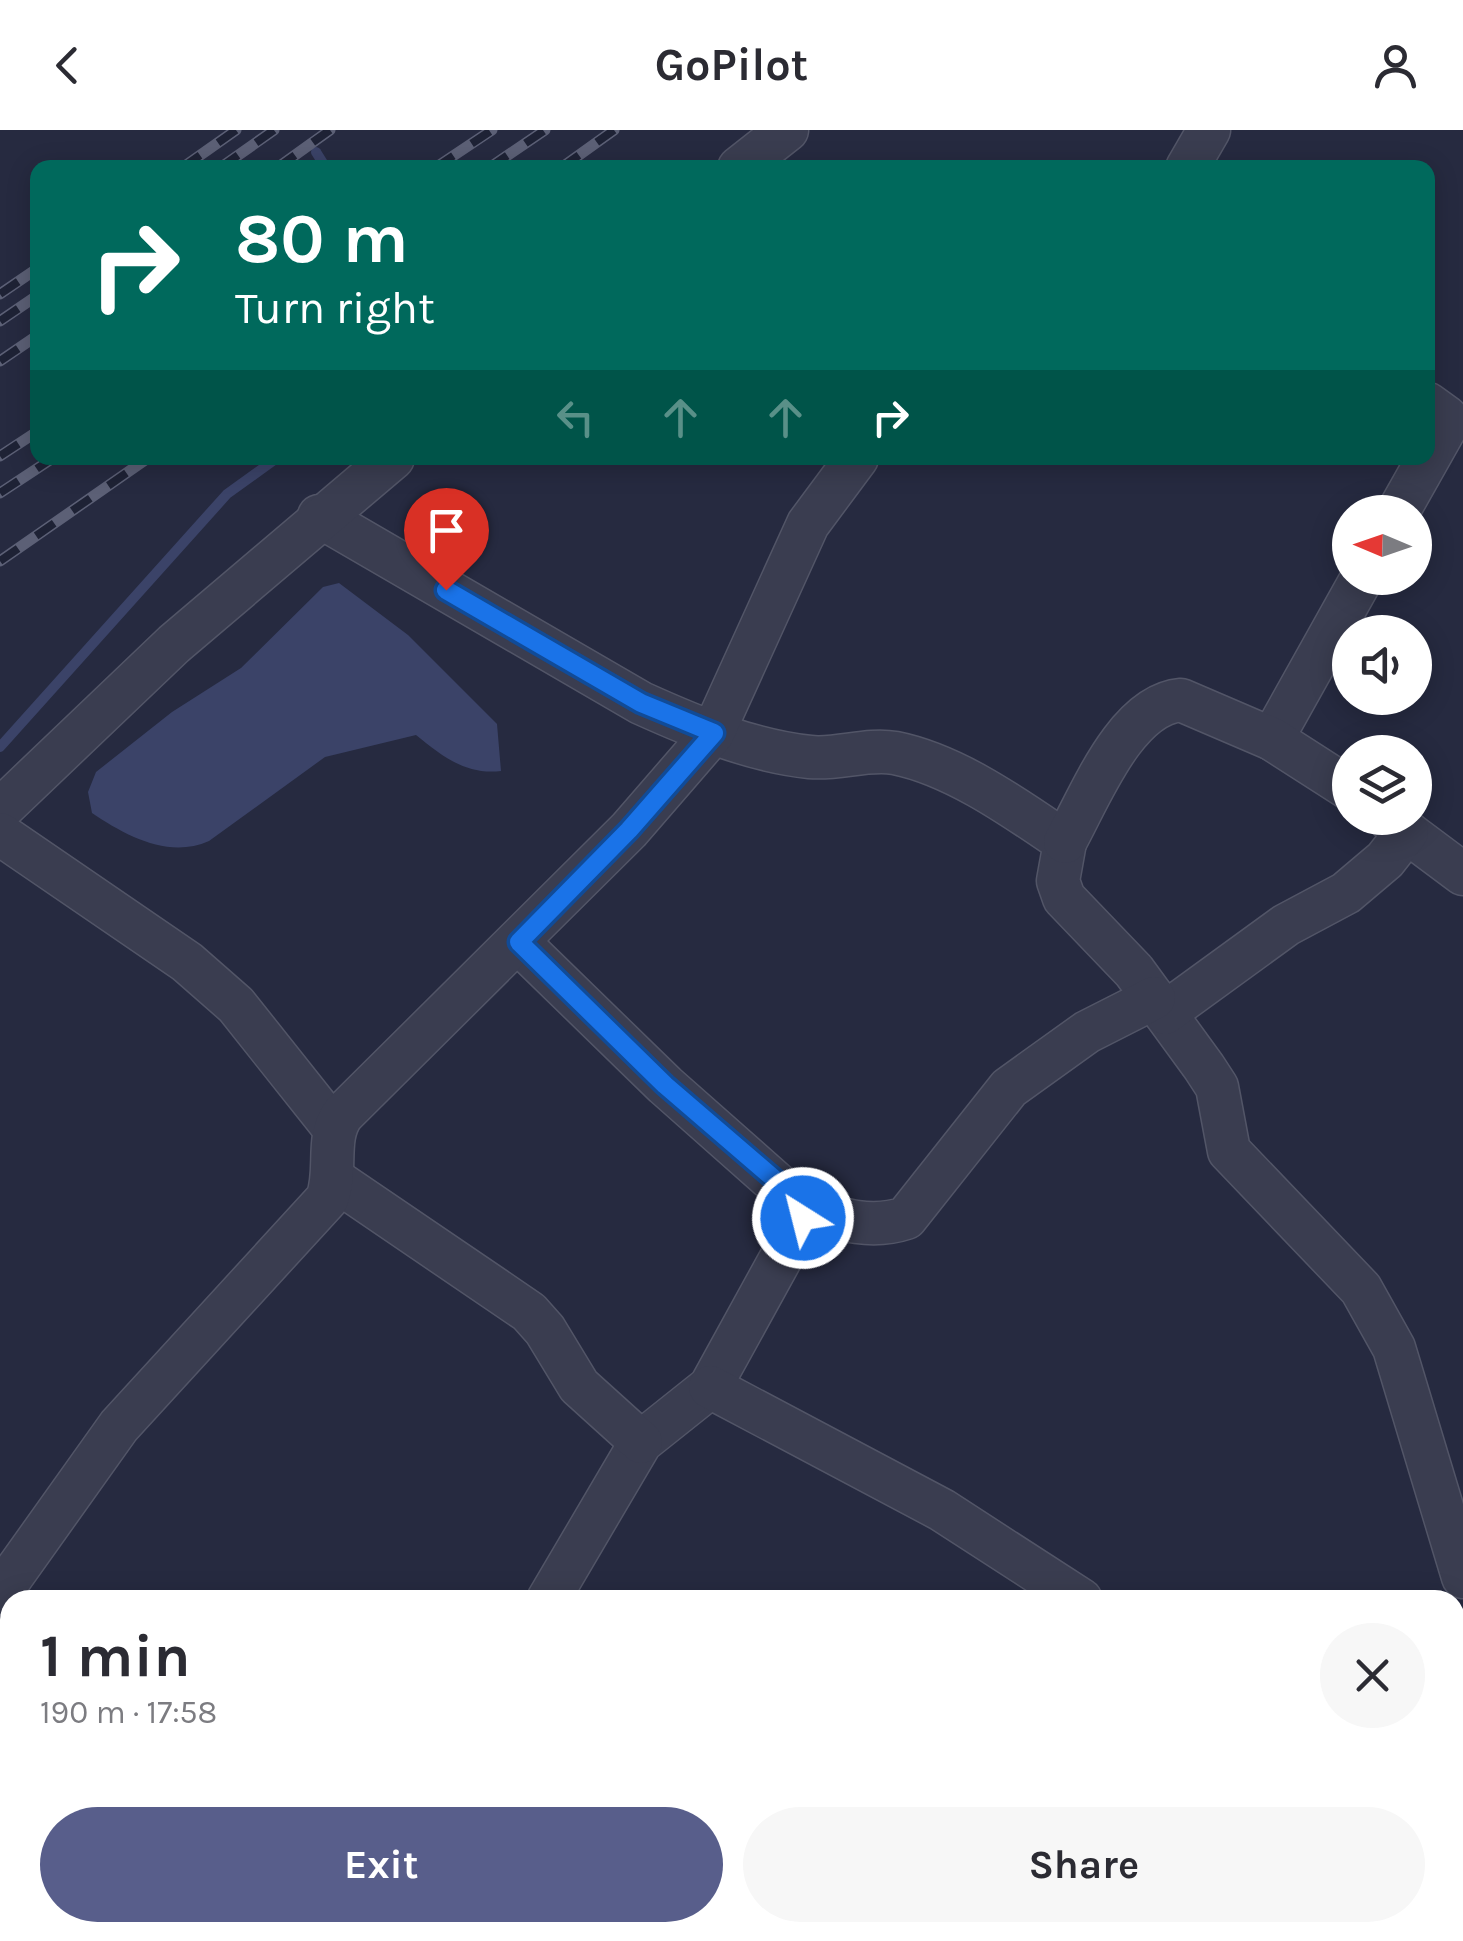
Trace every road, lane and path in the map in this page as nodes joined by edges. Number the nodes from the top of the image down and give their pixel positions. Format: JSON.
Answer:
{"nodes":[{"id":1,"x":788,"y":130,"type":"edge"},
{"id":2,"x":1209,"y":130,"type":"edge"},
{"id":3,"x":749,"y":160,"type":"edge"},
{"id":4,"x":1191,"y":160,"type":"edge"},
{"id":5,"x":1435,"y":409,"type":"edge"},
{"id":6,"x":1435,"y":446,"type":"edge"},
{"id":7,"x":384,"y":465,"type":"edge"},
{"id":8,"x":852,"y":465,"type":"edge"},
{"id":9,"x":1424,"y":465,"type":"edge"},
{"id":10,"x":1408,"y":495,"type":"edge"},
{"id":11,"x":319,"y":516,"type":"junction"},
{"id":12,"x":1352,"y":595,"type":"edge"},
{"id":13,"x":714,"y":733,"type":"junction"},
{"id":14,"x":1272,"y":739,"type":"junction"},
{"id":15,"x":1332,"y":777,"type":"edge"},
{"id":16,"x":0,"y":810,"type":"edge"},
{"id":17,"x":0,"y":834,"type":"edge"},
{"id":18,"x":1394,"y":835,"type":"edge"},
{"id":19,"x":1411,"y":835,"type":"edge"},
{"id":20,"x":1066,"y":842,"type":"junction"},
{"id":21,"x":1463,"y":874,"type":"edge"},
{"id":22,"x":519,"y":942,"type":"junction"},
{"id":23,"x":1159,"y":1006,"type":"junction"},
{"id":24,"x":333,"y":1127,"type":"junction"},
{"id":25,"x":334,"y":1180,"type":"junction"},
{"id":26,"x":804,"y":1208,"type":"junction"},
{"id":27,"x":710,"y":1387,"type":"junction"},
{"id":28,"x":641,"y":1442,"type":"junction"},
{"id":29,"x":1463,"y":1577,"type":"edge"},
{"id":30,"x":2,"y":1590,"type":"edge"},
{"id":31,"x":554,"y":1590,"type":"edge"},
{"id":32,"x":1065,"y":1590,"type":"edge"}],
"edges":[{"from":1,"to":3,"type":"street"},
{"from":2,"to":4,"type":"street"},
{"from":5,"to":6,"type":"street"},
{"from":7,"to":11,"type":"street"},
{"from":8,"to":13,"type":"street"},
{"from":9,"to":10,"type":"street"},
{"from":11,"to":13,"type":"street"},
{"from":11,"to":16,"type":"street"},
{"from":12,"to":14,"type":"street"},
{"from":13,"to":20,"type":"street"},
{"from":13,"to":22,"type":"street"},
{"from":14,"to":15,"type":"street"},
{"from":14,"to":20,"type":"street"},
{"from":17,"to":24,"type":"street"},
{"from":18,"to":23,"type":"street"},
{"from":19,"to":21,"type":"street"},
{"from":20,"to":23,"type":"street"},
{"from":22,"to":24,"type":"street"},
{"from":22,"to":26,"type":"street"},
{"from":23,"to":26,"type":"street"},
{"from":23,"to":29,"type":"street"},
{"from":24,"to":25,"type":"street"},
{"from":25,"to":28,"type":"street"},
{"from":25,"to":30,"type":"street"},
{"from":26,"to":27,"type":"street"},
{"from":27,"to":28,"type":"street"},
{"from":27,"to":32,"type":"street"},
{"from":28,"to":31,"type":"street"}]}
